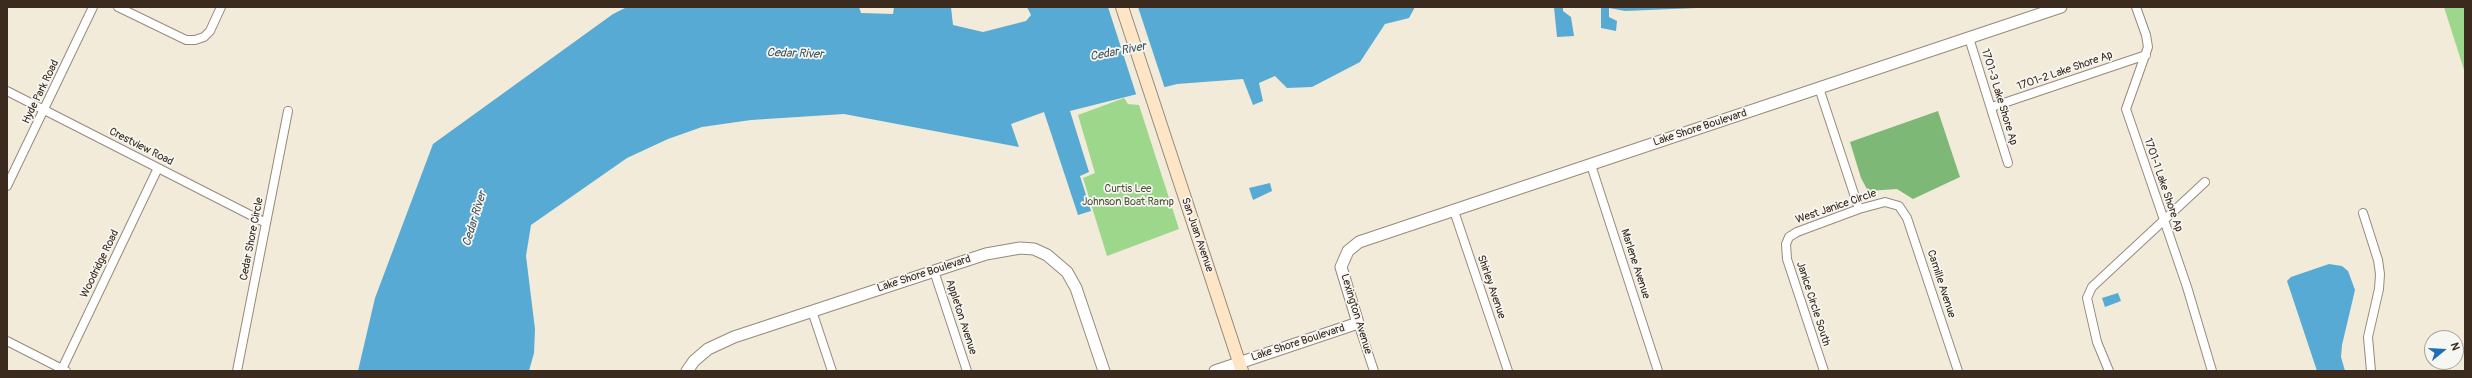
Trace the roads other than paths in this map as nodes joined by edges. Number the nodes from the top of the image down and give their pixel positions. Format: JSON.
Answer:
{"nodes":[{"id":1,"x":93,"y":7,"type":"edge"},
{"id":2,"x":118,"y":7,"type":"edge"},
{"id":3,"x":222,"y":7,"type":"edge"},
{"id":4,"x":1122,"y":7,"type":"edge"},
{"id":5,"x":2061,"y":7,"type":"edge"},
{"id":6,"x":2136,"y":7,"type":"edge"},
{"id":7,"x":1969,"y":38,"type":"junction"},
{"id":8,"x":2146,"y":55,"type":"junction"},
{"id":9,"x":1819,"y":88,"type":"junction"},
{"id":10,"x":7,"y":91,"type":"edge"},
{"id":11,"x":1992,"y":108,"type":"junction"},
{"id":12,"x":44,"y":110,"type":"junction"},
{"id":13,"x":288,"y":111,"type":"dead end"},
{"id":14,"x":2008,"y":163,"type":"dead end"},
{"id":15,"x":1591,"y":165,"type":"junction"},
{"id":16,"x":158,"y":168,"type":"junction"},
{"id":17,"x":2205,"y":182,"type":"dead end"},
{"id":18,"x":7,"y":186,"type":"edge"},
{"id":19,"x":1899,"y":206,"type":"joint"},
{"id":20,"x":1859,"y":209,"type":"junction"},
{"id":21,"x":1454,"y":211,"type":"junction"},
{"id":22,"x":2363,"y":213,"type":"dead end"},
{"id":23,"x":2164,"y":221,"type":"junction"},
{"id":24,"x":266,"y":223,"type":"junction"},
{"id":25,"x":1786,"y":244,"type":"joint"},
{"id":26,"x":1344,"y":256,"type":"joint"},
{"id":27,"x":934,"y":270,"type":"junction"},
{"id":28,"x":812,"y":310,"type":"junction"},
{"id":29,"x":1358,"y":324,"type":"junction"},
{"id":30,"x":8,"y":344,"type":"edge"},
{"id":31,"x":695,"y":366,"type":"edge"},
{"id":32,"x":1241,"y":367,"type":"edge"},
{"id":33,"x":65,"y":370,"type":"edge"},
{"id":34,"x":237,"y":371,"type":"edge"},
{"id":35,"x":687,"y":371,"type":"edge"},
{"id":36,"x":832,"y":371,"type":"edge"},
{"id":37,"x":967,"y":371,"type":"edge"},
{"id":38,"x":1104,"y":371,"type":"edge"},
{"id":39,"x":1215,"y":371,"type":"edge"},
{"id":40,"x":1374,"y":371,"type":"edge"},
{"id":41,"x":1508,"y":371,"type":"edge"},
{"id":42,"x":1658,"y":371,"type":"edge"},
{"id":43,"x":1824,"y":371,"type":"edge"},
{"id":44,"x":1958,"y":371,"type":"edge"},
{"id":45,"x":2109,"y":371,"type":"edge"},
{"id":46,"x":2212,"y":371,"type":"edge"},
{"id":47,"x":2372,"y":371,"type":"edge"}],
"edges":[{"from":1,"to":12,"type":"street","name":"Hyde Park Road"},
{"from":2,"to":3,"type":"street"},
{"from":4,"to":32,"type":"main road","name":"San Juan Avenue"},
{"from":5,"to":7,"type":"street","name":"Lake Shore Boulevard"},
{"from":6,"to":8,"type":"street","name":"1701-1 Lake Shore Ap"},
{"from":7,"to":9,"type":"street","name":"Lake Shore Boulevard"},
{"from":7,"to":11,"type":"street","name":"1701-3 Lake Shore Ap"},
{"from":8,"to":11,"type":"street","name":"1701-2 Lake Shore Ap"},
{"from":8,"to":23,"type":"street","name":"1701-1 Lake Shore Ap"},
{"from":9,"to":15,"type":"street","name":"Lake Shore Boulevard"},
{"from":9,"to":20,"type":"street"},
{"from":10,"to":12,"type":"street","name":"Crestview Road"},
{"from":11,"to":14,"type":"street","name":"1701-3 Lake Shore Ap"},
{"from":12,"to":16,"type":"street","name":"Crestview Road"},
{"from":12,"to":18,"type":"street","name":"Hyde Park Road"},
{"from":13,"to":24,"type":"street","name":"Cedar Shore Circle"},
{"from":15,"to":21,"type":"street","name":"Lake Shore Boulevard"},
{"from":15,"to":42,"type":"street","name":"Marlene Avenue"},
{"from":16,"to":24,"type":"street","name":"Crestview Road"},
{"from":16,"to":33,"type":"street","name":"Woodridge Road"},
{"from":17,"to":23,"type":"street"},
{"from":19,"to":20,"type":"street","name":"West Janice Circle"},
{"from":19,"to":44,"type":"street","name":"Camille Avenue"},
{"from":20,"to":25,"type":"street","name":"West Janice Circle"},
{"from":21,"to":26,"type":"street","name":"Lake Shore Boulevard"},
{"from":21,"to":41,"type":"street","name":"Shirley Avenue"},
{"from":22,"to":47,"type":"street"},
{"from":23,"to":45,"type":"street"},
{"from":23,"to":46,"type":"street","name":"1701-1 Lake Shore Ap"},
{"from":24,"to":34,"type":"street","name":"Cedar Shore Circle"},
{"from":25,"to":43,"type":"street","name":"Janice Circle South"},
{"from":26,"to":29,"type":"street","name":"Lexington Avenue"},
{"from":27,"to":28,"type":"street","name":"Lake Shore Boulevard"},
{"from":27,"to":37,"type":"street","name":"Appleton Avenue"},
{"from":27,"to":38,"type":"street","name":"Lake Shore Boulevard"},
{"from":28,"to":31,"type":"street","name":"Lake Shore Boulevard"},
{"from":28,"to":36,"type":"street"},
{"from":29,"to":32,"type":"street","name":"Lake Shore Boulevard"},
{"from":29,"to":40,"type":"street","name":"Lexington Avenue"},
{"from":30,"to":33,"type":"street"},
{"from":31,"to":35,"type":"street","name":"Lake Shore Boulevard"},
{"from":32,"to":39,"type":"street","name":"Lake Shore Boulevard"}]}
